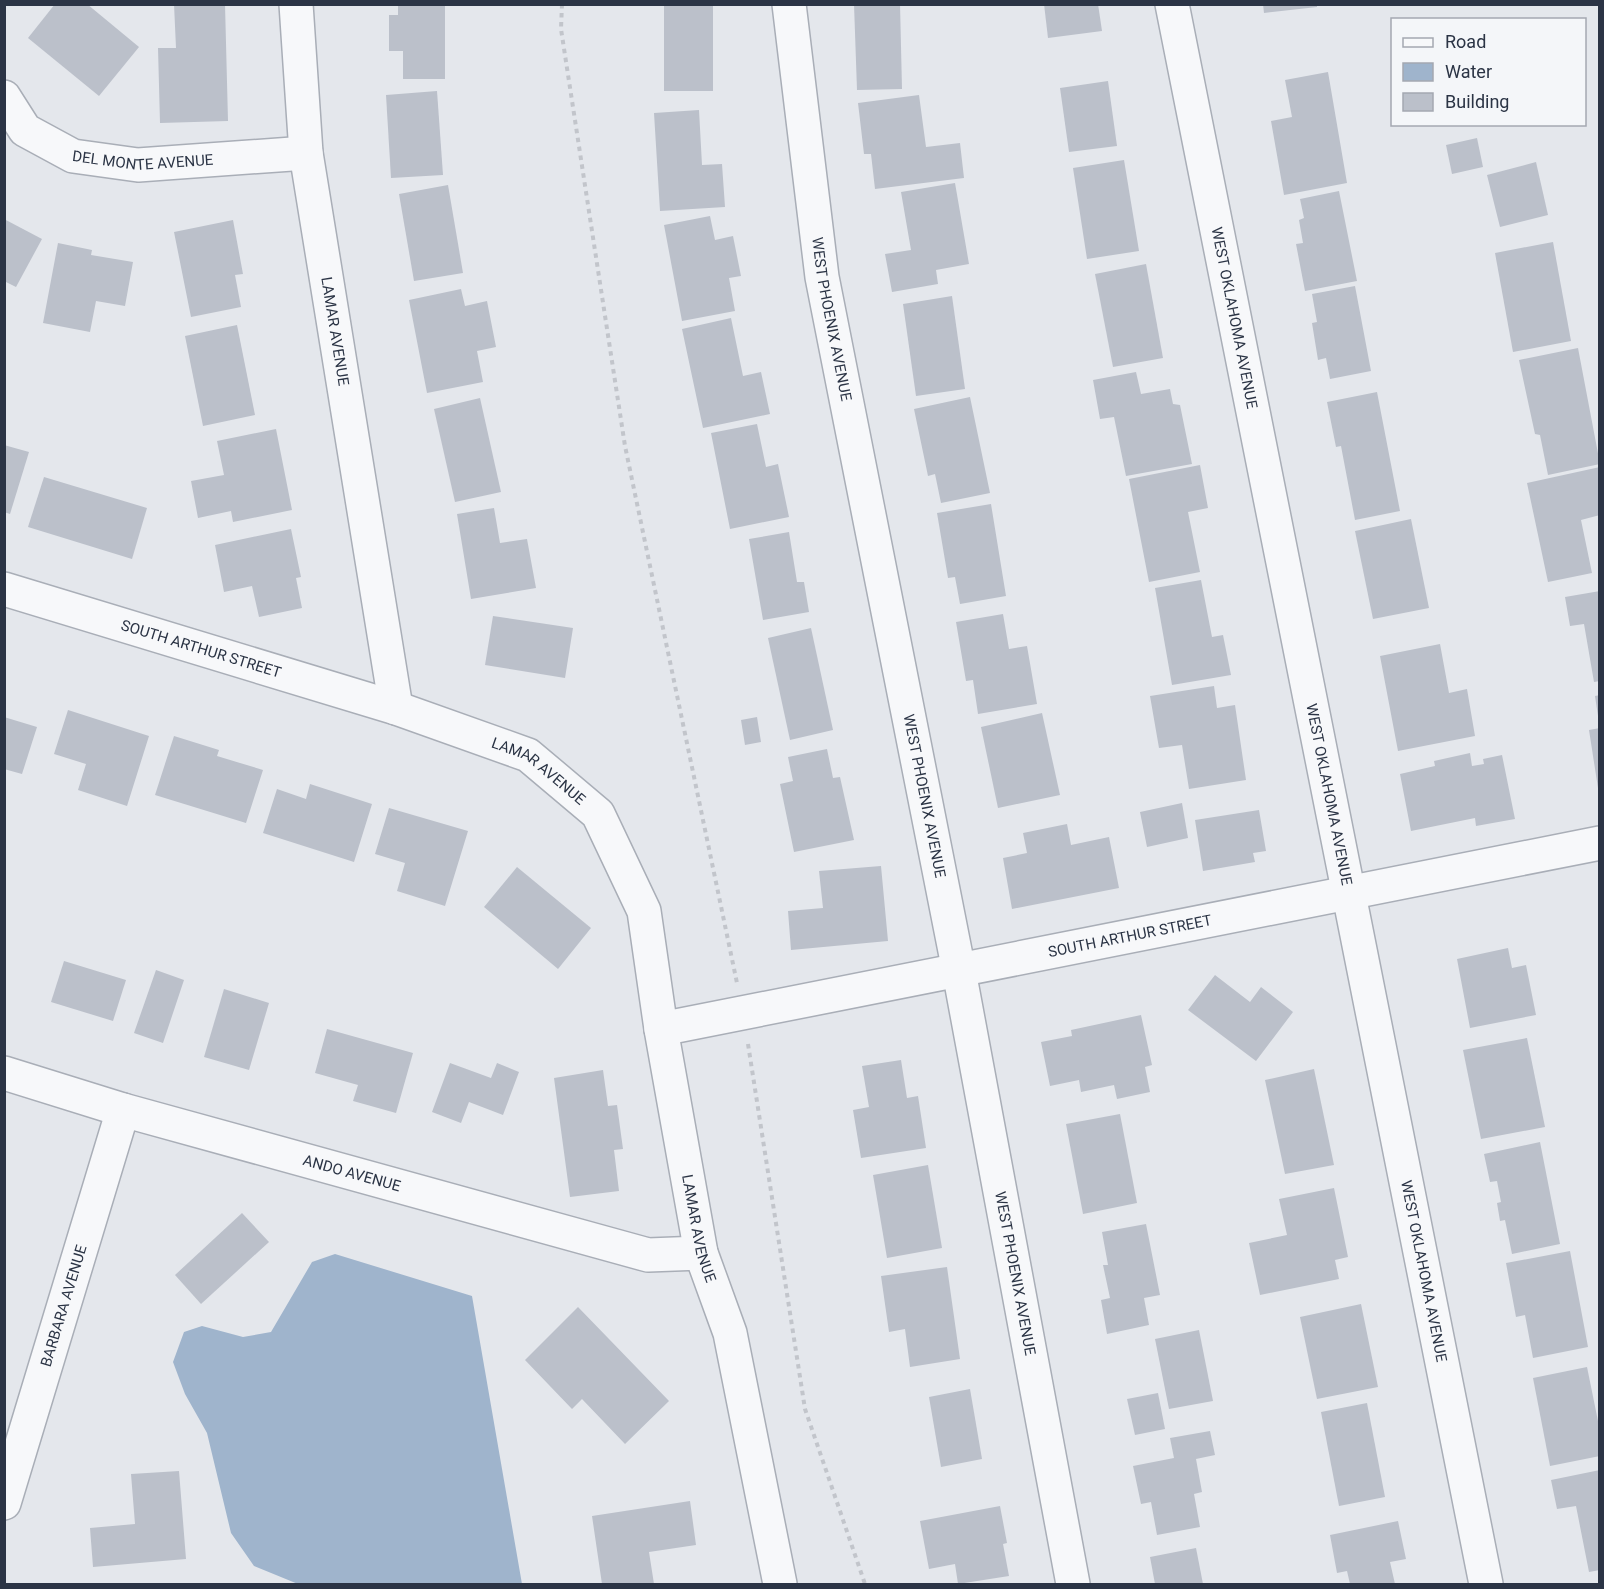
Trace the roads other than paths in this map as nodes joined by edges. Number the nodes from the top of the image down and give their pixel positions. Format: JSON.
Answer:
{"nodes":[{"id":1,"x":296,"y":4,"type":"edge"},
{"id":2,"x":789,"y":4,"type":"edge"},
{"id":3,"x":1172,"y":4,"type":"edge"},
{"id":4,"x":4,"y":97,"type":"edge"},
{"id":5,"x":306,"y":153,"type":"junction"},
{"id":6,"x":4,"y":589,"type":"edge"},
{"id":7,"x":396,"y":708,"type":"junction"},
{"id":8,"x":1599,"y":843,"type":"edge"},
{"id":9,"x":1347,"y":894,"type":"junction"},
{"id":10,"x":958,"y":971,"type":"junction"},
{"id":11,"x":661,"y":1029,"type":"junction"},
{"id":12,"x":4,"y":1073,"type":"edge"},
{"id":13,"x":123,"y":1110,"type":"junction"},
{"id":14,"x":701,"y":1253,"type":"junction"},
{"id":15,"x":4,"y":1503,"type":"edge"},
{"id":16,"x":780,"y":1584,"type":"edge"},
{"id":17,"x":1074,"y":1584,"type":"edge"},
{"id":18,"x":1486,"y":1584,"type":"edge"}],
"edges":[{"from":1,"to":5,"type":"street","name":"LAMAR AVENUE"},
{"from":2,"to":10,"type":"street","name":"WEST PHOENIX AVENUE"},
{"from":3,"to":9,"type":"street","name":"WEST OKLAHOMA AVENUE"},
{"from":4,"to":5,"type":"street","name":"DEL MONTE AVENUE"},
{"from":5,"to":7,"type":"street","name":"LAMAR AVENUE"},
{"from":6,"to":7,"type":"street","name":"SOUTH ARTHUR STREET"},
{"from":7,"to":11,"type":"street","name":"LAMAR AVENUE"},
{"from":8,"to":9,"type":"street","name":"SOUTH ARTHUR STREET"},
{"from":9,"to":10,"type":"street","name":"SOUTH ARTHUR STREET"},
{"from":9,"to":18,"type":"street","name":"WEST OKLAHOMA AVENUE"},
{"from":10,"to":11,"type":"street","name":"SOUTH ARTHUR STREET"},
{"from":10,"to":17,"type":"street","name":"WEST PHOENIX AVENUE"},
{"from":11,"to":14,"type":"street","name":"LAMAR AVENUE"},
{"from":12,"to":13,"type":"street","name":"ANDO AVENUE"},
{"from":13,"to":14,"type":"street","name":"ANDO AVENUE"},
{"from":13,"to":15,"type":"street","name":"BARBARA AVENUE"},
{"from":14,"to":16,"type":"street","name":"LAMAR AVENUE"}]}
